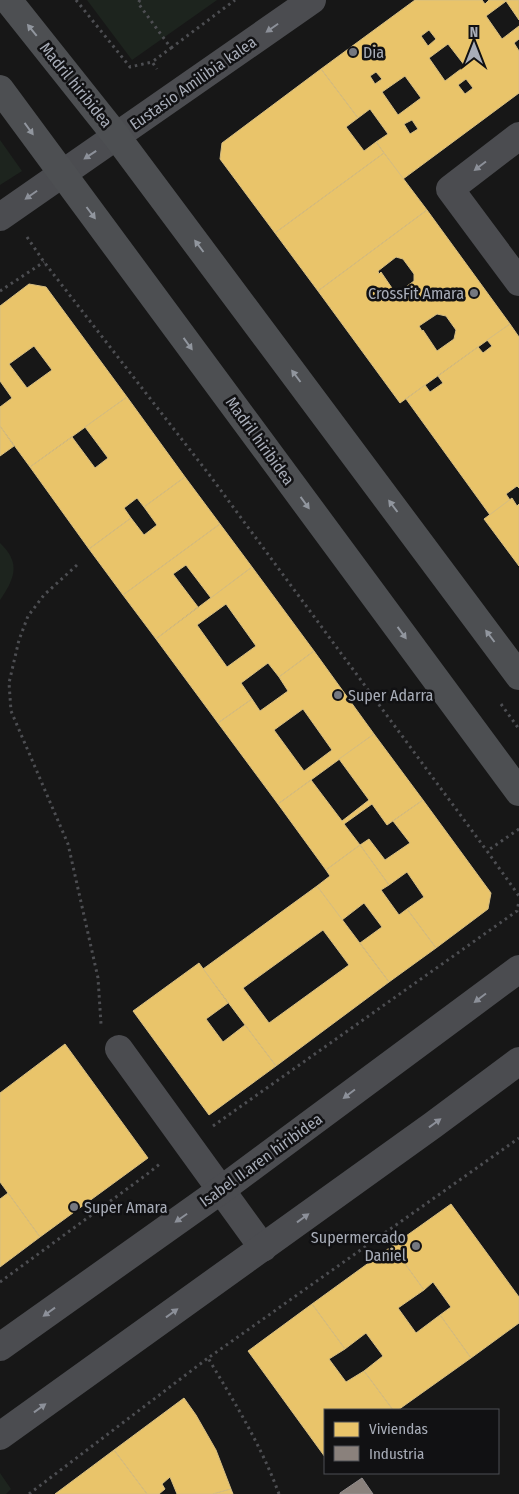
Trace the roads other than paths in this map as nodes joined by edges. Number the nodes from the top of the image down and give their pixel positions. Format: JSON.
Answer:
{"nodes":[{"id":1,"x":8,"y":0,"type":"edge"},
{"id":2,"x":312,"y":0,"type":"edge"},
{"id":3,"x":0,"y":89,"type":"edge"},
{"id":4,"x":117,"y":136,"type":"junction"},
{"id":5,"x":519,"y":136,"type":"edge"},
{"id":6,"x":62,"y":174,"type":"junction"},
{"id":7,"x":5,"y":214,"type":"edge"},
{"id":8,"x":519,"y":282,"type":"edge"},
{"id":9,"x":519,"y":676,"type":"edge"},
{"id":10,"x":519,"y":792,"type":"edge"},
{"id":11,"x":519,"y":969,"type":"edge"},
{"id":12,"x":119,"y":1049,"type":"dead end"},
{"id":13,"x":519,"y":1061,"type":"edge"},
{"id":14,"x":221,"y":1190,"type":"junction"},
{"id":15,"x":262,"y":1248,"type":"junction"},
{"id":16,"x":0,"y":1347,"type":"edge"},
{"id":17,"x":0,"y":1436,"type":"edge"}],
"edges":[{"from":4,"to":1,"type":"main road","name":"Madril hiribidea","one_way":true},
{"from":2,"to":4,"type":"street","name":"Eustasio Amilibia kalea","one_way":true},
{"from":3,"to":6,"type":"main road","name":"Madril hiribidea","one_way":true},
{"from":4,"to":6,"type":"street","name":"Eustasio Amilibia kalea","one_way":true},
{"from":9,"to":4,"type":"main road","name":"Madril hiribidea","one_way":true},
{"from":5,"to":8,"type":"street","one_way":true},
{"from":6,"to":7,"type":"street","name":"Eustasio Amilibia kalea","one_way":true},
{"from":6,"to":10,"type":"main road","name":"Madril hiribidea","one_way":true},
{"from":11,"to":14,"type":"street","name":"Isabel II.aren hiribidea","one_way":true},
{"from":12,"to":14,"type":"street"},
{"from":15,"to":13,"type":"street","one_way":true},
{"from":14,"to":15,"type":"street"},
{"from":14,"to":16,"type":"street","name":"Isabel II.aren hiribidea","one_way":true},
{"from":17,"to":15,"type":"street","one_way":true}]}
